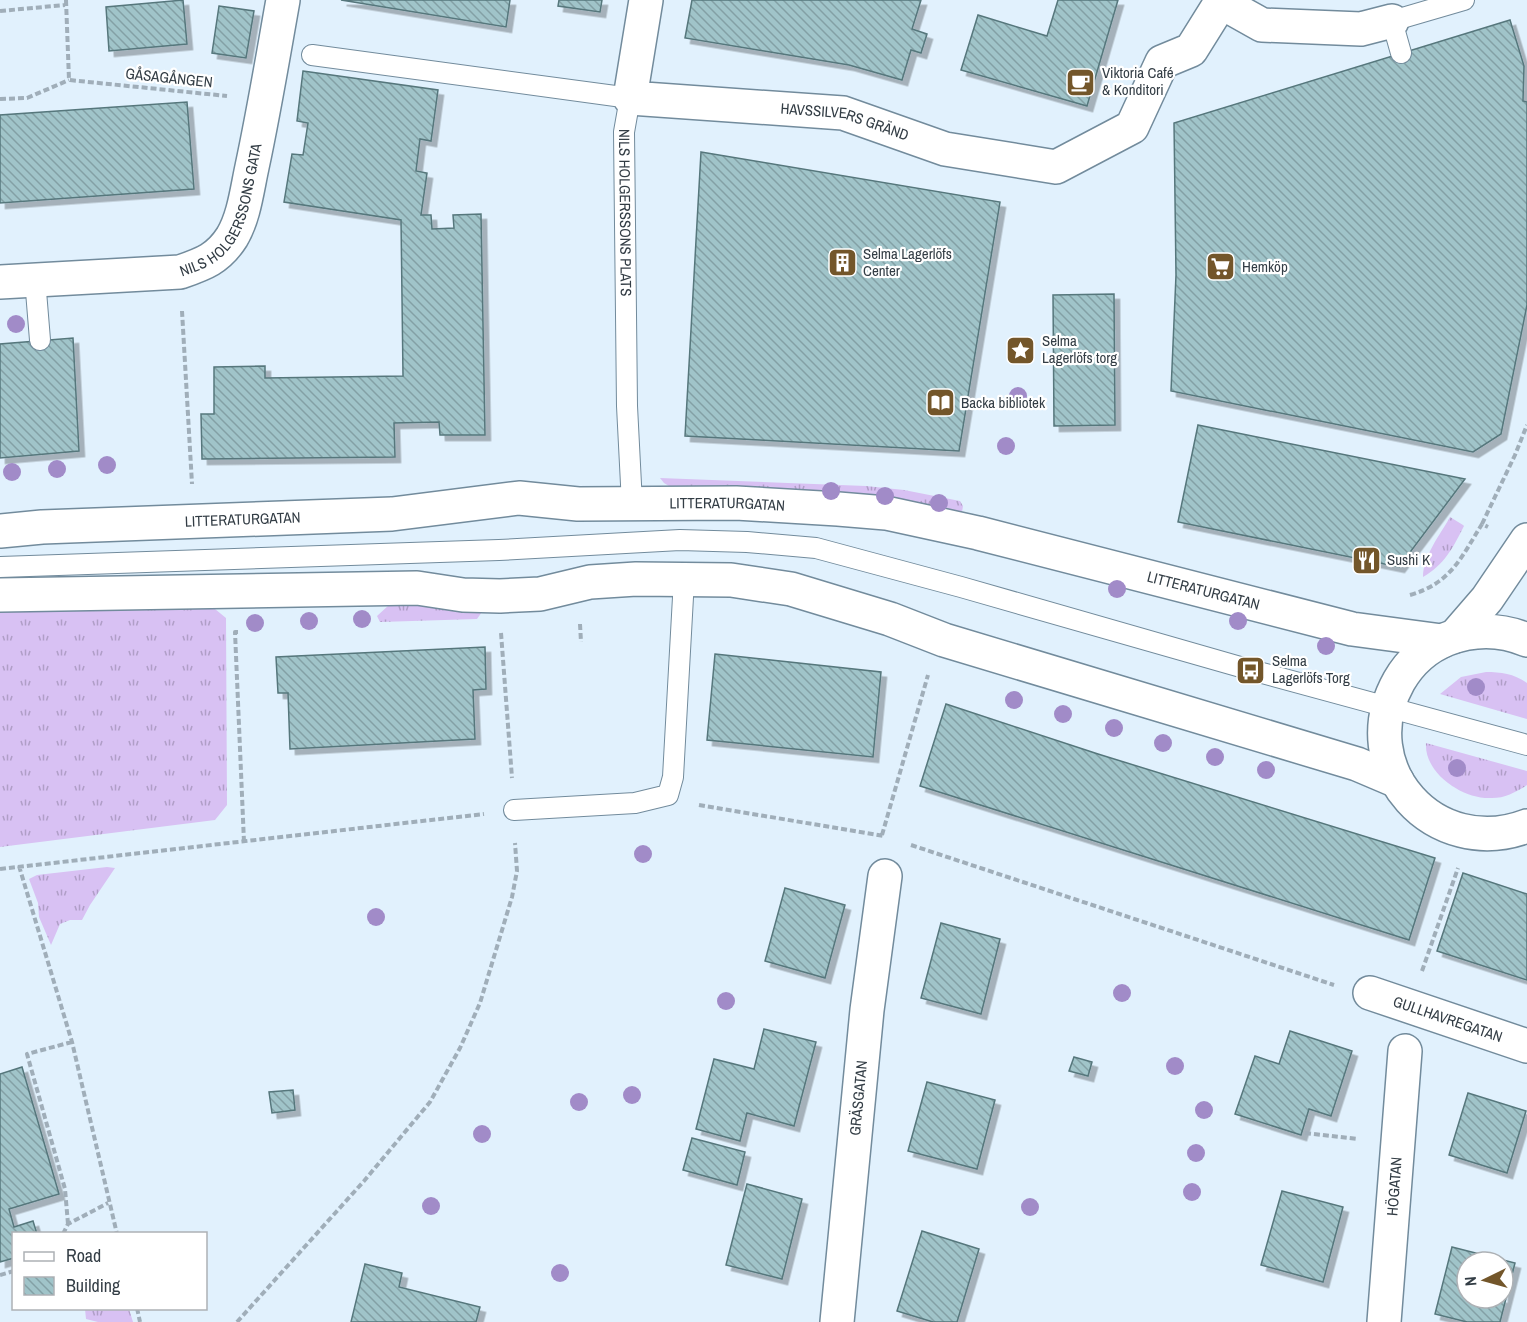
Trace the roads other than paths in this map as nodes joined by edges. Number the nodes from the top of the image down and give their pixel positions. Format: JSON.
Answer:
{"nodes":[{"id":1,"x":283,"y":0,"type":"edge"},
{"id":2,"x":646,"y":0,"type":"edge"},
{"id":3,"x":1464,"y":0,"type":"edge"},
{"id":4,"x":1222,"y":1,"type":"edge"},
{"id":5,"x":1392,"y":21,"type":"junction"},
{"id":6,"x":1401,"y":53,"type":"dead end"},
{"id":7,"x":312,"y":55,"type":"dead end"},
{"id":8,"x":630,"y":98,"type":"junction"},
{"id":9,"x":35,"y":279,"type":"junction"},
{"id":10,"x":0,"y":282,"type":"edge"},
{"id":11,"x":40,"y":340,"type":"dead end"},
{"id":12,"x":632,"y":504,"type":"junction"},
{"id":13,"x":0,"y":531,"type":"edge"},
{"id":14,"x":1525,"y":544,"type":"edge"},
{"id":15,"x":0,"y":567,"type":"edge"},
{"id":16,"x":684,"y":579,"type":"junction"},
{"id":17,"x":0,"y":595,"type":"edge"},
{"id":18,"x":1449,"y":639,"type":"junction"},
{"id":19,"x":1527,"y":640,"type":"edge"},
{"id":20,"x":1388,"y":707,"type":"junction"},
{"id":21,"x":1527,"y":745,"type":"edge"},
{"id":22,"x":1396,"y":781,"type":"junction"},
{"id":23,"x":514,"y":810,"type":"road end"},
{"id":24,"x":1527,"y":826,"type":"edge"},
{"id":25,"x":885,"y":876,"type":"dead end"},
{"id":26,"x":1370,"y":993,"type":"road end"},
{"id":27,"x":1527,"y":1046,"type":"edge"},
{"id":28,"x":1405,"y":1051,"type":"dead end"},
{"id":29,"x":837,"y":1322,"type":"edge"},
{"id":30,"x":1384,"y":1322,"type":"edge"}],
"edges":[{"from":1,"to":9,"type":"street","name":"NILS HOLGERSSONS GATA"},
{"from":2,"to":8,"type":"street"},
{"from":3,"to":5,"type":"lane"},
{"from":4,"to":5,"type":"street"},
{"from":4,"to":8,"type":"street","name":"HAVSSILVERS GRÄND"},
{"from":5,"to":6,"type":"lane"},
{"from":7,"to":8,"type":"lane"},
{"from":8,"to":12,"type":"lane","name":"NILS HOLGERSSONS PLATS"},
{"from":9,"to":10,"type":"street","name":"NILS HOLGERSSONS GATA"},
{"from":9,"to":11,"type":"lane"},
{"from":12,"to":13,"type":"street","name":"LITTERATURGATAN"},
{"from":12,"to":18,"type":"street","name":"LITTERATURGATAN"},
{"from":14,"to":18,"type":"street"},
{"from":15,"to":20,"type":"lane"},
{"from":16,"to":17,"type":"street","name":"LITTERATURGATAN"},
{"from":16,"to":22,"type":"street","name":"LITTERATURGATAN"},
{"from":16,"to":23,"type":"lane"},
{"from":18,"to":19,"type":"street","name":"LITTERATURGATAN"},
{"from":18,"to":20,"type":"street","name":"LITTERATURGATAN"},
{"from":20,"to":21,"type":"lane"},
{"from":20,"to":22,"type":"street","name":"LITTERATURGATAN"},
{"from":22,"to":24,"type":"street","name":"LITTERATURGATAN"},
{"from":25,"to":29,"type":"street","name":"GRÄSGATAN"},
{"from":26,"to":27,"type":"street","name":"GULLHAVREGATAN"},
{"from":28,"to":30,"type":"street","name":"HÖGATAN"}]}
